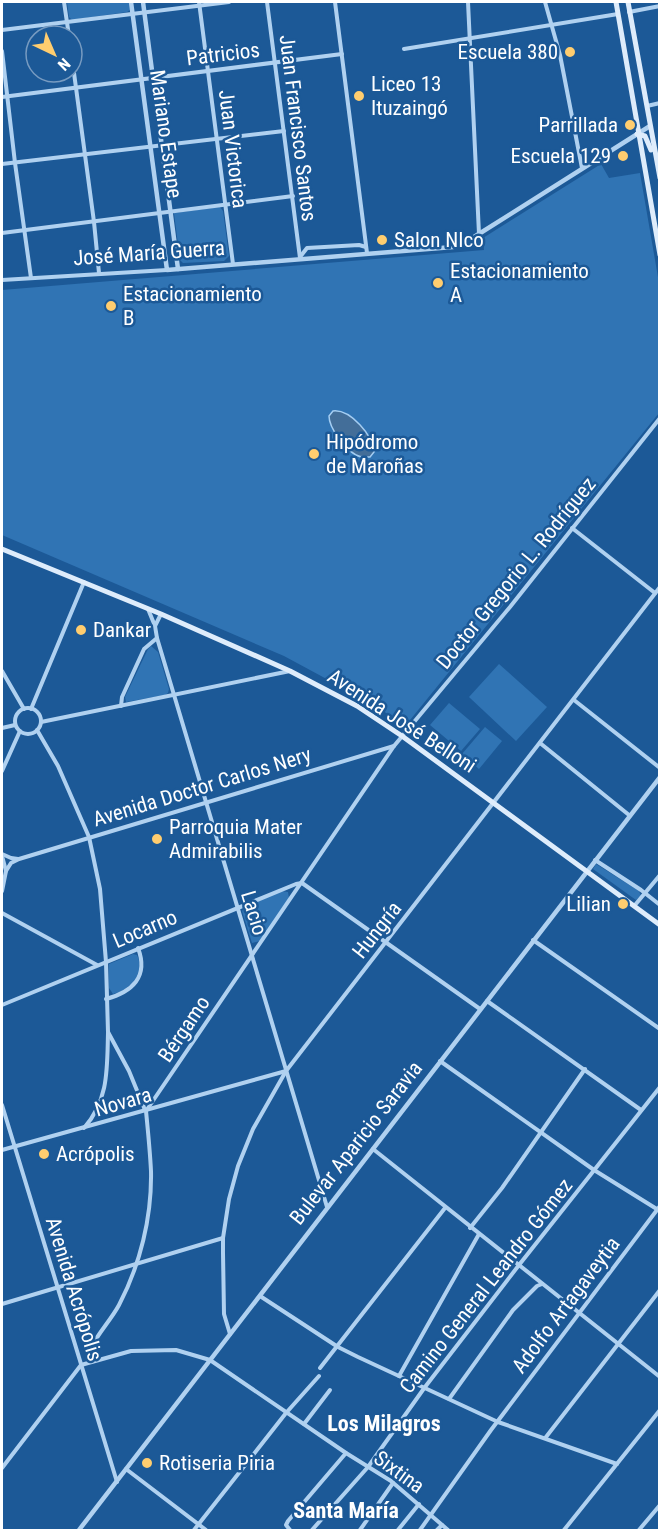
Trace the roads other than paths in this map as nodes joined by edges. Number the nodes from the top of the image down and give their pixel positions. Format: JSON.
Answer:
{"nodes":[{"id":1,"x":64,"y":2,"type":"edge"},
{"id":2,"x":131,"y":2,"type":"edge"},
{"id":3,"x":143,"y":2,"type":"edge"},
{"id":4,"x":230,"y":2,"type":"edge"},
{"id":5,"x":267,"y":2,"type":"edge"},
{"id":6,"x":335,"y":2,"type":"edge"},
{"id":7,"x":468,"y":2,"type":"edge"},
{"id":8,"x":545,"y":2,"type":"edge"},
{"id":9,"x":616,"y":2,"type":"edge"},
{"id":10,"x":628,"y":2,"type":"edge"},
{"id":11,"x":200,"y":3,"type":"edge"},
{"id":12,"x":660,"y":6,"type":"edge"},
{"id":13,"x":629,"y":12,"type":"junction"},
{"id":14,"x":144,"y":13,"type":"junction"},
{"id":15,"x":133,"y":14,"type":"junction"},
{"id":16,"x":618,"y":14,"type":"junction"},
{"id":17,"x":67,"y":22,"type":"junction"},
{"id":18,"x":552,"y":24,"type":"junction"},
{"id":19,"x":2,"y":30,"type":"edge"},
{"id":20,"x":470,"y":38,"type":"junction"},
{"id":21,"x":404,"y":49,"type":"dead end"},
{"id":22,"x":2,"y":51,"type":"edge"},
{"id":23,"x":342,"y":54,"type":"junction"},
{"id":24,"x":275,"y":63,"type":"junction"},
{"id":25,"x":208,"y":71,"type":"junction"},
{"id":26,"x":153,"y":79,"type":"junction"},
{"id":27,"x":142,"y":80,"type":"junction"},
{"id":28,"x":75,"y":84,"type":"edge"},
{"id":29,"x":76,"y":88,"type":"junction"},
{"id":30,"x":4,"y":97,"type":"edge"},
{"id":31,"x":660,"y":103,"type":"edge"},
{"id":32,"x":647,"y":106,"type":"junction"},
{"id":33,"x":650,"y":126,"type":"junction"},
{"id":34,"x":284,"y":131,"type":"junction"},
{"id":35,"x":638,"y":135,"type":"junction"},
{"id":36,"x":217,"y":139,"type":"junction"},
{"id":37,"x":162,"y":145,"type":"junction"},
{"id":38,"x":151,"y":147,"type":"junction"},
{"id":39,"x":84,"y":154,"type":"junction"},
{"id":40,"x":15,"y":163,"type":"junction"},
{"id":41,"x":2,"y":164,"type":"edge"},
{"id":42,"x":582,"y":168,"type":"junction"},
{"id":43,"x":659,"y":175,"type":"edge"},
{"id":44,"x":293,"y":196,"type":"junction"},
{"id":45,"x":226,"y":204,"type":"junction"},
{"id":46,"x":171,"y":211,"type":"junction"},
{"id":47,"x":160,"y":212,"type":"junction"},
{"id":48,"x":652,"y":217,"type":"junction"},
{"id":49,"x":94,"y":222,"type":"junction"},
{"id":50,"x":24,"y":230,"type":"junction"},
{"id":51,"x":2,"y":233,"type":"edge"},
{"id":52,"x":479,"y":234,"type":"junction"},
{"id":53,"x":660,"y":239,"type":"edge"},
{"id":54,"x":366,"y":247,"type":"junction"},
{"id":55,"x":659,"y":248,"type":"edge"},
{"id":56,"x":367,"y":253,"type":"junction"},
{"id":57,"x":660,"y":255,"type":"edge"},
{"id":58,"x":300,"y":258,"type":"junction"},
{"id":59,"x":233,"y":264,"type":"junction"},
{"id":60,"x":178,"y":269,"type":"junction"},
{"id":61,"x":167,"y":270,"type":"junction"},
{"id":62,"x":99,"y":273,"type":"junction"},
{"id":63,"x":31,"y":278,"type":"junction"},
{"id":64,"x":2,"y":280,"type":"edge"},
{"id":65,"x":660,"y":418,"type":"edge"},
{"id":66,"x":572,"y":528,"type":"junction"},
{"id":67,"x":2,"y":549,"type":"edge"},
{"id":68,"x":84,"y":582,"type":"junction"},
{"id":69,"x":660,"y":587,"type":"edge"},
{"id":70,"x":655,"y":593,"type":"junction"},
{"id":71,"x":148,"y":609,"type":"junction"},
{"id":72,"x":160,"y":614,"type":"junction"},
{"id":73,"x":155,"y":627,"type":"junction"},
{"id":74,"x":156,"y":638,"type":"junction"},
{"id":75,"x":2,"y":671,"type":"edge"},
{"id":76,"x":290,"y":671,"type":"junction"},
{"id":77,"x":173,"y":696,"type":"junction"},
{"id":78,"x":574,"y":700,"type":"junction"},
{"id":79,"x":121,"y":706,"type":"junction"},
{"id":80,"x":24,"y":709,"type":"junction"},
{"id":81,"x":31,"y":709,"type":"junction"},
{"id":82,"x":41,"y":722,"type":"junction"},
{"id":83,"x":15,"y":725,"type":"junction"},
{"id":84,"x":2,"y":728,"type":"edge"},
{"id":85,"x":37,"y":730,"type":"junction"},
{"id":86,"x":20,"y":731,"type":"junction"},
{"id":87,"x":402,"y":736,"type":"junction"},
{"id":88,"x":540,"y":743,"type":"junction"},
{"id":89,"x":394,"y":746,"type":"junction"},
{"id":90,"x":660,"y":768,"type":"edge"},
{"id":91,"x":2,"y":771,"type":"edge"},
{"id":92,"x":660,"y":777,"type":"edge"},
{"id":93,"x":206,"y":801,"type":"junction"},
{"id":94,"x":494,"y":802,"type":"junction"},
{"id":95,"x":629,"y":815,"type":"junction"},
{"id":96,"x":88,"y":837,"type":"junction"},
{"id":97,"x":2,"y":855,"type":"edge"},
{"id":98,"x":19,"y":859,"type":"junction"},
{"id":99,"x":594,"y":860,"type":"junction"},
{"id":100,"x":586,"y":870,"type":"junction"},
{"id":101,"x":6,"y":871,"type":"junction"},
{"id":102,"x":660,"y":875,"type":"edge"},
{"id":103,"x":302,"y":883,"type":"junction"},
{"id":104,"x":2,"y":891,"type":"edge"},
{"id":105,"x":645,"y":893,"type":"junction"},
{"id":106,"x":635,"y":905,"type":"junction"},
{"id":107,"x":660,"y":905,"type":"edge"},
{"id":108,"x":236,"y":908,"type":"junction"},
{"id":109,"x":2,"y":913,"type":"edge"},
{"id":110,"x":660,"y":925,"type":"edge"},
{"id":111,"x":533,"y":940,"type":"junction"},
{"id":112,"x":386,"y":942,"type":"junction"},
{"id":113,"x":138,"y":948,"type":"junction"},
{"id":114,"x":252,"y":956,"type":"junction"},
{"id":115,"x":106,"y":962,"type":"junction"},
{"id":116,"x":98,"y":966,"type":"junction"},
{"id":117,"x":106,"y":999,"type":"junction"},
{"id":118,"x":487,"y":1001,"type":"junction"},
{"id":119,"x":2,"y":1005,"type":"edge"},
{"id":120,"x":480,"y":1009,"type":"junction"},
{"id":121,"x":660,"y":1029,"type":"edge"},
{"id":122,"x":108,"y":1032,"type":"junction"},
{"id":123,"x":440,"y":1061,"type":"junction"},
{"id":124,"x":585,"y":1069,"type":"junction"},
{"id":125,"x":286,"y":1071,"type":"junction"},
{"id":126,"x":660,"y":1087,"type":"edge"},
{"id":127,"x":2,"y":1105,"type":"edge"},
{"id":128,"x":641,"y":1110,"type":"junction"},
{"id":129,"x":146,"y":1111,"type":"junction"},
{"id":130,"x":83,"y":1128,"type":"junction"},
{"id":131,"x":540,"y":1132,"type":"junction"},
{"id":132,"x":14,"y":1146,"type":"junction"},
{"id":133,"x":373,"y":1149,"type":"junction"},
{"id":134,"x":2,"y":1150,"type":"edge"},
{"id":135,"x":594,"y":1170,"type":"junction"},
{"id":136,"x":327,"y":1207,"type":"junction"},
{"id":137,"x":445,"y":1208,"type":"junction"},
{"id":138,"x":659,"y":1209,"type":"edge"},
{"id":139,"x":470,"y":1228,"type":"junction"},
{"id":140,"x":478,"y":1234,"type":"junction"},
{"id":141,"x":223,"y":1238,"type":"junction"},
{"id":142,"x":137,"y":1264,"type":"junction"},
{"id":143,"x":519,"y":1265,"type":"junction"},
{"id":144,"x":542,"y":1283,"type":"junction"},
{"id":145,"x":58,"y":1287,"type":"junction"},
{"id":146,"x":660,"y":1290,"type":"edge"},
{"id":147,"x":260,"y":1296,"type":"junction"},
{"id":148,"x":2,"y":1304,"type":"edge"},
{"id":149,"x":578,"y":1313,"type":"junction"},
{"id":150,"x":230,"y":1334,"type":"junction"},
{"id":151,"x":618,"y":1344,"type":"junction"},
{"id":152,"x":338,"y":1347,"type":"junction"},
{"id":153,"x":94,"y":1360,"type":"junction"},
{"id":154,"x":210,"y":1360,"type":"junction"},
{"id":155,"x":81,"y":1365,"type":"junction"},
{"id":156,"x":320,"y":1368,"type":"dead end"},
{"id":157,"x":319,"y":1376,"type":"dead end"},
{"id":158,"x":399,"y":1376,"type":"junction"},
{"id":159,"x":660,"y":1377,"type":"edge"},
{"id":160,"x":425,"y":1387,"type":"junction"},
{"id":161,"x":330,"y":1390,"type":"dead end"},
{"id":162,"x":449,"y":1399,"type":"junction"},
{"id":163,"x":660,"y":1410,"type":"edge"},
{"id":164,"x":286,"y":1413,"type":"junction"},
{"id":165,"x":498,"y":1422,"type":"junction"},
{"id":166,"x":304,"y":1424,"type":"junction"},
{"id":167,"x":546,"y":1437,"type":"junction"},
{"id":168,"x":346,"y":1453,"type":"junction"},
{"id":169,"x":617,"y":1464,"type":"junction"},
{"id":170,"x":368,"y":1467,"type":"junction"},
{"id":171,"x":2,"y":1468,"type":"edge"},
{"id":172,"x":126,"y":1469,"type":"junction"},
{"id":173,"x":117,"y":1482,"type":"junction"},
{"id":174,"x":393,"y":1483,"type":"junction"},
{"id":175,"x":418,"y":1504,"type":"junction"},
{"id":176,"x":660,"y":1505,"type":"edge"},
{"id":177,"x":432,"y":1516,"type":"junction"},
{"id":178,"x":199,"y":1525,"type":"junction"},
{"id":179,"x":442,"y":1525,"type":"junction"},
{"id":180,"x":79,"y":1530,"type":"edge"},
{"id":181,"x":194,"y":1530,"type":"edge"},
{"id":182,"x":206,"y":1530,"type":"edge"},
{"id":183,"x":290,"y":1530,"type":"edge"},
{"id":184,"x":312,"y":1530,"type":"edge"},
{"id":185,"x":360,"y":1530,"type":"edge"},
{"id":186,"x":398,"y":1530,"type":"edge"},
{"id":187,"x":420,"y":1530,"type":"edge"},
{"id":188,"x":437,"y":1530,"type":"edge"},
{"id":189,"x":448,"y":1530,"type":"edge"},
{"id":190,"x":564,"y":1530,"type":"edge"},
{"id":191,"x":639,"y":1530,"type":"edge"}],
"edges":[{"from":1,"to":17,"type":"street"},
{"from":2,"to":15,"type":"street","name":"Mariano Estape"},
{"from":3,"to":14,"type":"street","name":"Mariano Estape"},
{"from":4,"to":11,"type":"street"},
{"from":5,"to":24,"type":"street","name":"Juan Francisco Santos"},
{"from":6,"to":23,"type":"street"},
{"from":7,"to":20,"type":"street"},
{"from":8,"to":18,"type":"street"},
{"from":9,"to":16,"type":"main road"},
{"from":10,"to":13,"type":"main road"},
{"from":11,"to":14,"type":"street"},
{"from":11,"to":25,"type":"street","name":"Juan Victorica"},
{"from":12,"to":13,"type":"street"},
{"from":13,"to":32,"type":"main road"},
{"from":14,"to":15,"type":"street"},
{"from":14,"to":26,"type":"street","name":"Mariano Estape"},
{"from":15,"to":17,"type":"street"},
{"from":15,"to":27,"type":"street","name":"Mariano Estape"},
{"from":16,"to":18,"type":"street"},
{"from":16,"to":35,"type":"main road"},
{"from":17,"to":19,"type":"street"},
{"from":18,"to":20,"type":"street"},
{"from":18,"to":42,"type":"street"},
{"from":20,"to":21,"type":"street"},
{"from":20,"to":52,"type":"street"},
{"from":22,"to":30,"type":"street"},
{"from":23,"to":24,"type":"street","name":"Patricios"},
{"from":23,"to":54,"type":"street"},
{"from":24,"to":25,"type":"street","name":"Patricios"},
{"from":24,"to":34,"type":"street","name":"Juan Francisco Santos"},
{"from":25,"to":26,"type":"street","name":"Patricios"},
{"from":25,"to":36,"type":"street","name":"Juan Victorica"},
{"from":26,"to":27,"type":"street","name":"Patricios"},
{"from":26,"to":37,"type":"street","name":"Mariano Estape"},
{"from":27,"to":29,"type":"street","name":"Patricios"},
{"from":27,"to":38,"type":"street","name":"Mariano Estape"},
{"from":28,"to":29,"type":"street"},
{"from":29,"to":30,"type":"street","name":"Patricios"},
{"from":29,"to":39,"type":"street"},
{"from":30,"to":40,"type":"street"},
{"from":31,"to":32,"type":"street"},
{"from":32,"to":33,"type":"main road"},
{"from":33,"to":35,"type":"street","name":"José María Guerra"},
{"from":33,"to":43,"type":"main road"},
{"from":34,"to":36,"type":"street"},
{"from":34,"to":44,"type":"street","name":"Juan Francisco Santos"},
{"from":35,"to":42,"type":"street","name":"José María Guerra"},
{"from":35,"to":43,"type":"main road"},
{"from":35,"to":48,"type":"main road"},
{"from":36,"to":37,"type":"street"},
{"from":36,"to":45,"type":"street","name":"Juan Victorica"},
{"from":37,"to":38,"type":"street"},
{"from":37,"to":46,"type":"street","name":"Mariano Estape"},
{"from":38,"to":39,"type":"street"},
{"from":38,"to":47,"type":"street","name":"Mariano Estape"},
{"from":39,"to":40,"type":"street"},
{"from":39,"to":49,"type":"street"},
{"from":40,"to":41,"type":"street"},
{"from":40,"to":50,"type":"street"},
{"from":42,"to":52,"type":"street","name":"José María Guerra"},
{"from":44,"to":45,"type":"street"},
{"from":44,"to":58,"type":"street","name":"Juan Francisco Santos"},
{"from":45,"to":46,"type":"street"},
{"from":45,"to":59,"type":"street","name":"Juan Victorica"},
{"from":46,"to":47,"type":"street"},
{"from":46,"to":60,"type":"street","name":"Mariano Estape"},
{"from":47,"to":49,"type":"street"},
{"from":47,"to":61,"type":"street","name":"Mariano Estape"},
{"from":48,"to":53,"type":"main road"},
{"from":48,"to":55,"type":"main road"},
{"from":49,"to":50,"type":"street"},
{"from":49,"to":62,"type":"street"},
{"from":50,"to":51,"type":"street"},
{"from":50,"to":63,"type":"street"},
{"from":52,"to":56,"type":"street","name":"José María Guerra"},
{"from":54,"to":56,"type":"street"},
{"from":54,"to":58,"type":"street","name":"José María Guerra"},
{"from":55,"to":57,"type":"main road"},
{"from":56,"to":58,"type":"street","name":"José María Guerra"},
{"from":58,"to":59,"type":"street","name":"José María Guerra"},
{"from":59,"to":60,"type":"street","name":"José María Guerra"},
{"from":60,"to":61,"type":"street","name":"José María Guerra"},
{"from":61,"to":62,"type":"street","name":"José María Guerra"},
{"from":62,"to":63,"type":"street","name":"José María Guerra"},
{"from":63,"to":64,"type":"street","name":"José María Guerra"},
{"from":65,"to":66,"type":"street","name":"Doctor Gregorio L. Rodríguez"},
{"from":66,"to":70,"type":"street"},
{"from":66,"to":87,"type":"street","name":"Doctor Gregorio L. Rodríguez"},
{"from":67,"to":68,"type":"main road","name":"Avenida José Belloni"},
{"from":68,"to":71,"type":"main road","name":"Avenida José Belloni"},
{"from":68,"to":81,"type":"street"},
{"from":69,"to":70,"type":"street","name":"Hungría"},
{"from":70,"to":78,"type":"street","name":"Hungría"},
{"from":71,"to":72,"type":"main road","name":"Avenida José Belloni"},
{"from":71,"to":73,"type":"street","name":"Lacio"},
{"from":72,"to":73,"type":"street","name":"Lacio"},
{"from":72,"to":76,"type":"main road","name":"Avenida José Belloni"},
{"from":73,"to":74,"type":"street","name":"Lacio"},
{"from":74,"to":77,"type":"street","name":"Lacio"},
{"from":74,"to":79,"type":"street"},
{"from":75,"to":80,"type":"street"},
{"from":76,"to":77,"type":"street"},
{"from":76,"to":87,"type":"main road","name":"Avenida José Belloni"},
{"from":77,"to":79,"type":"street"},
{"from":77,"to":93,"type":"street","name":"Lacio"},
{"from":78,"to":88,"type":"street","name":"Hungría"},
{"from":78,"to":90,"type":"street"},
{"from":79,"to":82,"type":"street"},
{"from":80,"to":81,"type":"street"},
{"from":80,"to":83,"type":"street"},
{"from":81,"to":82,"type":"street"},
{"from":82,"to":85,"type":"street"},
{"from":83,"to":84,"type":"street"},
{"from":83,"to":86,"type":"street"},
{"from":85,"to":86,"type":"street"},
{"from":85,"to":96,"type":"street"},
{"from":86,"to":91,"type":"street"},
{"from":87,"to":89,"type":"street","name":"Doctor Gregorio L. Rodríguez"},
{"from":87,"to":94,"type":"main road","name":"Avenida José Belloni"},
{"from":88,"to":94,"type":"street","name":"Hungría"},
{"from":88,"to":95,"type":"street"},
{"from":89,"to":93,"type":"street","name":"Avenida Doctor Carlos Nery"},
{"from":89,"to":103,"type":"street","name":"Bérgamo"},
{"from":92,"to":95,"type":"street","name":"Bulevar Aparicio Saravia"},
{"from":93,"to":96,"type":"street","name":"Avenida Doctor Carlos Nery"},
{"from":93,"to":108,"type":"street","name":"Lacio"},
{"from":94,"to":100,"type":"main road","name":"Avenida José Belloni"},
{"from":94,"to":112,"type":"street","name":"Hungría"},
{"from":95,"to":99,"type":"street","name":"Bulevar Aparicio Saravia"},
{"from":96,"to":98,"type":"street","name":"Avenida Doctor Carlos Nery"},
{"from":96,"to":115,"type":"street"},
{"from":97,"to":98,"type":"street"},
{"from":97,"to":101,"type":"street"},
{"from":98,"to":101,"type":"street","name":"Avenida Doctor Carlos Nery"},
{"from":99,"to":100,"type":"street","name":"Bulevar Aparicio Saravia"},
{"from":99,"to":105,"type":"street"},
{"from":100,"to":106,"type":"main road","name":"Avenida José Belloni"},
{"from":100,"to":111,"type":"street","name":"Bulevar Aparicio Saravia"},
{"from":101,"to":104,"type":"street"},
{"from":102,"to":105,"type":"street"},
{"from":103,"to":108,"type":"street","name":"Locarno"},
{"from":103,"to":112,"type":"street"},
{"from":103,"to":114,"type":"street","name":"Bérgamo"},
{"from":105,"to":106,"type":"street"},
{"from":105,"to":107,"type":"street"},
{"from":106,"to":110,"type":"main road","name":"Avenida José Belloni"},
{"from":108,"to":113,"type":"street","name":"Locarno"},
{"from":108,"to":114,"type":"street","name":"Lacio"},
{"from":109,"to":116,"type":"street"},
{"from":111,"to":118,"type":"street","name":"Bulevar Aparicio Saravia"},
{"from":111,"to":121,"type":"street"},
{"from":112,"to":120,"type":"street"},
{"from":112,"to":125,"type":"street","name":"Hungría"},
{"from":113,"to":115,"type":"street","name":"Locarno"},
{"from":113,"to":117,"type":"street"},
{"from":114,"to":125,"type":"street","name":"Lacio"},
{"from":114,"to":129,"type":"street","name":"Bérgamo"},
{"from":115,"to":116,"type":"street","name":"Locarno"},
{"from":115,"to":117,"type":"street"},
{"from":116,"to":119,"type":"street","name":"Locarno"},
{"from":117,"to":122,"type":"street"},
{"from":118,"to":120,"type":"street","name":"Bulevar Aparicio Saravia"},
{"from":118,"to":124,"type":"street"},
{"from":120,"to":123,"type":"street","name":"Bulevar Aparicio Saravia"},
{"from":122,"to":129,"type":"street"},
{"from":122,"to":130,"type":"street"},
{"from":123,"to":131,"type":"street"},
{"from":123,"to":133,"type":"street","name":"Bulevar Aparicio Saravia"},
{"from":124,"to":128,"type":"street"},
{"from":124,"to":131,"type":"street"},
{"from":125,"to":129,"type":"street","name":"Novara"},
{"from":125,"to":136,"type":"street","name":"Lacio"},
{"from":125,"to":141,"type":"street","name":"Hungría"},
{"from":126,"to":128,"type":"street","name":"Camino General Leandro Gómez"},
{"from":127,"to":132,"type":"street","name":"Avenida Acrópolis"},
{"from":128,"to":135,"type":"street","name":"Camino General Leandro Gómez"},
{"from":129,"to":130,"type":"street","name":"Novara"},
{"from":129,"to":142,"type":"street"},
{"from":130,"to":132,"type":"street","name":"Novara"},
{"from":131,"to":135,"type":"street"},
{"from":131,"to":139,"type":"street"},
{"from":132,"to":134,"type":"street","name":"Novara"},
{"from":132,"to":145,"type":"street","name":"Avenida Acrópolis"},
{"from":133,"to":136,"type":"street","name":"Bulevar Aparicio Saravia"},
{"from":133,"to":137,"type":"street"},
{"from":135,"to":138,"type":"street"},
{"from":135,"to":143,"type":"street","name":"Camino General Leandro Gómez"},
{"from":136,"to":147,"type":"street","name":"Bulevar Aparicio Saravia"},
{"from":137,"to":139,"type":"street"},
{"from":137,"to":152,"type":"street"},
{"from":138,"to":149,"type":"street","name":"Adolfo Artagaveytia"},
{"from":139,"to":140,"type":"street"},
{"from":140,"to":143,"type":"street"},
{"from":140,"to":158,"type":"street"},
{"from":141,"to":142,"type":"street"},
{"from":141,"to":150,"type":"street","name":"Hungría"},
{"from":142,"to":145,"type":"street"},
{"from":142,"to":153,"type":"street"},
{"from":143,"to":144,"type":"street"},
{"from":143,"to":160,"type":"street","name":"Camino General Leandro Gómez"},
{"from":144,"to":149,"type":"street"},
{"from":144,"to":162,"type":"street"},
{"from":145,"to":148,"type":"street"},
{"from":145,"to":155,"type":"street","name":"Avenida Acrópolis"},
{"from":146,"to":151,"type":"street"},
{"from":147,"to":150,"type":"street","name":"Bulevar Aparicio Saravia"},
{"from":147,"to":152,"type":"street"},
{"from":149,"to":151,"type":"street"},
{"from":149,"to":165,"type":"street","name":"Adolfo Artagaveytia"},
{"from":150,"to":154,"type":"street","name":"Bulevar Aparicio Saravia"},
{"from":151,"to":159,"type":"street"},
{"from":151,"to":167,"type":"street"},
{"from":152,"to":156,"type":"street"},
{"from":152,"to":158,"type":"street"},
{"from":153,"to":154,"type":"street","name":"Sixtina"},
{"from":153,"to":155,"type":"street","name":"Sixtina"},
{"from":154,"to":164,"type":"street","name":"Sixtina"},
{"from":154,"to":172,"type":"street","name":"Bulevar Aparicio Saravia"},
{"from":155,"to":171,"type":"street"},
{"from":155,"to":173,"type":"street","name":"Avenida Acrópolis"},
{"from":157,"to":164,"type":"street"},
{"from":158,"to":160,"type":"street"},
{"from":160,"to":162,"type":"street"},
{"from":160,"to":170,"type":"street","name":"Camino General Leandro Gómez"},
{"from":161,"to":166,"type":"street"},
{"from":162,"to":165,"type":"street"},
{"from":163,"to":169,"type":"street"},
{"from":164,"to":166,"type":"street","name":"Sixtina"},
{"from":164,"to":178,"type":"street"},
{"from":165,"to":167,"type":"street"},
{"from":165,"to":177,"type":"street","name":"Adolfo Artagaveytia"},
{"from":166,"to":168,"type":"street","name":"Sixtina"},
{"from":167,"to":169,"type":"street"},
{"from":168,"to":170,"type":"street","name":"Sixtina"},
{"from":168,"to":183,"type":"street"},
{"from":169,"to":190,"type":"street"},
{"from":170,"to":174,"type":"street","name":"Sixtina"},
{"from":170,"to":184,"type":"street","name":"Camino General Leandro Gómez"},
{"from":172,"to":173,"type":"street","name":"Bulevar Aparicio Saravia"},
{"from":172,"to":178,"type":"street"},
{"from":173,"to":180,"type":"street","name":"Bulevar Aparicio Saravia"},
{"from":174,"to":175,"type":"street","name":"Sixtina"},
{"from":174,"to":185,"type":"street"},
{"from":175,"to":177,"type":"street","name":"Sixtina"},
{"from":175,"to":186,"type":"street"},
{"from":176,"to":191,"type":"street"},
{"from":177,"to":179,"type":"street","name":"Sixtina"},
{"from":177,"to":187,"type":"street","name":"Adolfo Artagaveytia"},
{"from":178,"to":181,"type":"street"},
{"from":178,"to":182,"type":"street"},
{"from":179,"to":188,"type":"street"},
{"from":179,"to":189,"type":"street","name":"Sixtina"}]}
